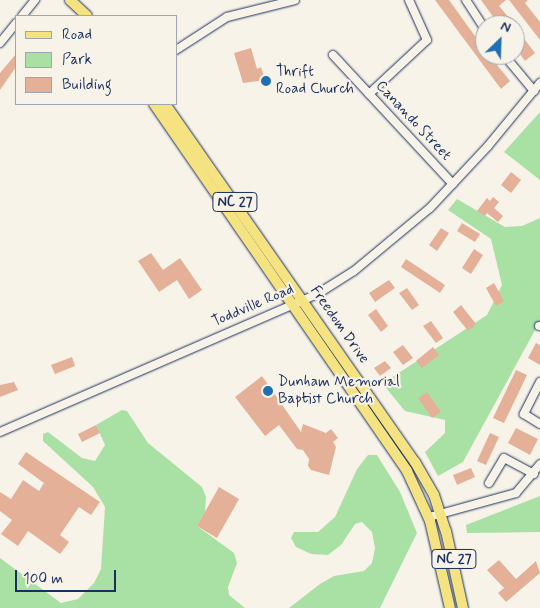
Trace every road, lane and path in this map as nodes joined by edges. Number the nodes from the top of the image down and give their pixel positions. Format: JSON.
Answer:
{"nodes":[{"id":1,"x":35,"y":0,"type":"edge"},
{"id":2,"x":70,"y":0,"type":"edge"},
{"id":3,"x":295,"y":0,"type":"edge"},
{"id":4,"x":408,"y":0,"type":"edge"},
{"id":5,"x":466,"y":0,"type":"edge"},
{"id":6,"x":23,"y":15,"type":"edge"},
{"id":7,"x":87,"y":15,"type":"edge"},
{"id":8,"x":476,"y":15,"type":"edge"},
{"id":9,"x":15,"y":24,"type":"edge"},
{"id":10,"x":0,"y":42,"type":"edge"},
{"id":11,"x":178,"y":49,"type":"edge"},
{"id":12,"x":333,"y":55,"type":"dead end"},
{"id":13,"x":512,"y":65,"type":"edge"},
{"id":14,"x":540,"y":83,"type":"edge"},
{"id":15,"x":534,"y":91,"type":"junction"},
{"id":16,"x":369,"y":94,"type":"junction"},
{"id":17,"x":155,"y":105,"type":"edge"},
{"id":18,"x":166,"y":105,"type":"edge"},
{"id":19,"x":453,"y":184,"type":"junction"},
{"id":20,"x":303,"y":300,"type":"junction"},
{"id":21,"x":291,"y":305,"type":"junction"},
{"id":22,"x":540,"y":382,"type":"edge"},
{"id":23,"x":540,"y":424,"type":"edge"},
{"id":24,"x":0,"y":432,"type":"edge"},
{"id":25,"x":540,"y":464,"type":"edge"},
{"id":26,"x":534,"y":474,"type":"junction"},
{"id":27,"x":489,"y":483,"type":"dead end"},
{"id":28,"x":441,"y":514,"type":"junction"},
{"id":29,"x":429,"y":517,"type":"junction"},
{"id":30,"x":450,"y":608,"type":"edge"},
{"id":31,"x":463,"y":608,"type":"edge"}],
"edges":[{"from":1,"to":6,"type":"street"},
{"from":2,"to":7,"type":"main road"},
{"from":3,"to":11,"type":"street"},
{"from":4,"to":16,"type":"street"},
{"from":5,"to":8,"type":"street"},
{"from":9,"to":10,"type":"street"},
{"from":12,"to":16,"type":"street","name":"Canando Street"},
{"from":13,"to":15,"type":"street"},
{"from":14,"to":15,"type":"street","name":"Toddville Road"},
{"from":15,"to":19,"type":"street","name":"Toddville Road"},
{"from":16,"to":19,"type":"street","name":"Canando Street"},
{"from":17,"to":21,"type":"main road","name":"Freedom Drive","number":"NC 27"},
{"from":18,"to":20,"type":"main road","name":"Freedom Drive","number":"NC 27"},
{"from":19,"to":20,"type":"street","name":"Toddville Road"},
{"from":20,"to":21,"type":"street","name":"Toddville Road"},
{"from":20,"to":28,"type":"main road","name":"Freedom Drive","number":"NC 27"},
{"from":21,"to":24,"type":"street","name":"Toddville Road"},
{"from":21,"to":29,"type":"main road","name":"Freedom Drive","number":"NC 27"},
{"from":22,"to":23,"type":"street"},
{"from":25,"to":26,"type":"street"},
{"from":26,"to":27,"type":"street"},
{"from":26,"to":28,"type":"street"},
{"from":28,"to":29,"type":"street"},
{"from":28,"to":31,"type":"main road","name":"Freedom Drive","number":"NC 27"},
{"from":29,"to":30,"type":"main road","name":"Freedom Drive","number":"NC 27"}]}
